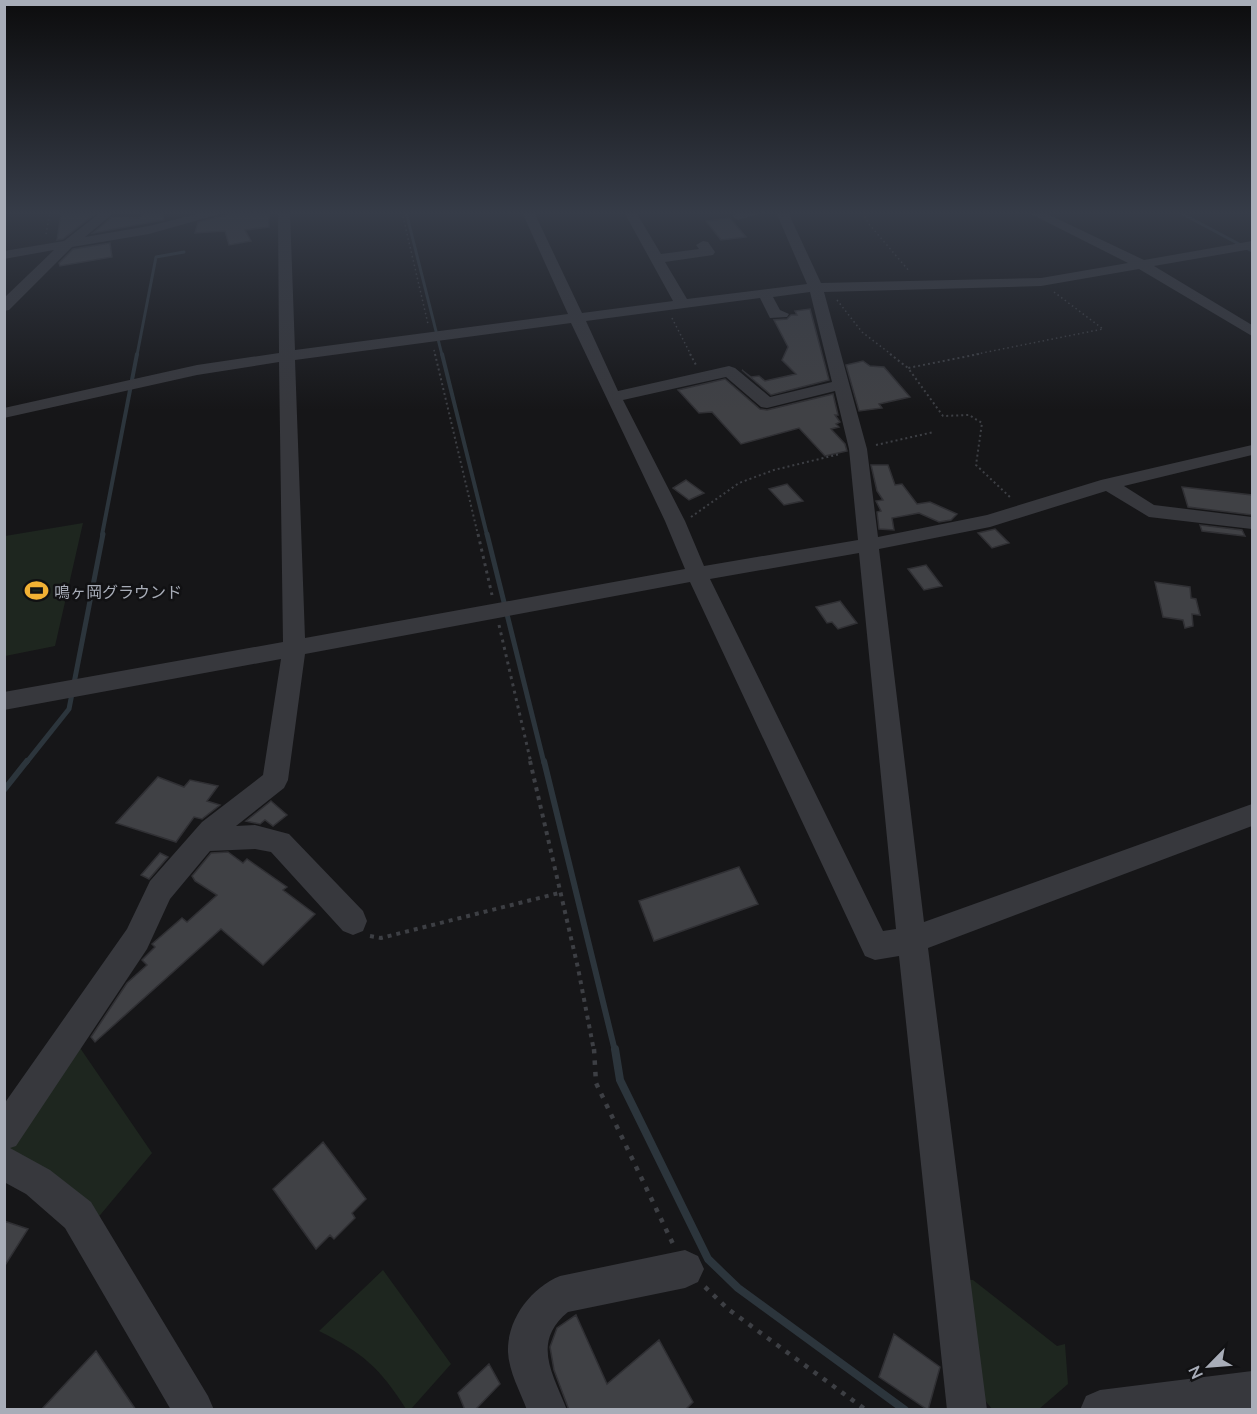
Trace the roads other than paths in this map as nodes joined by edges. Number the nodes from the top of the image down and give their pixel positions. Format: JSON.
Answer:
{"nodes":[{"id":1,"x":33,"y":278,"type":"edge"},
{"id":2,"x":287,"y":278,"type":"edge"},
{"id":3,"x":560,"y":278,"type":"edge"},
{"id":4,"x":668,"y":278,"type":"edge"},
{"id":5,"x":818,"y":278,"type":"edge"},
{"id":6,"x":1065,"y":278,"type":"edge"},
{"id":7,"x":1164,"y":278,"type":"edge"},
{"id":8,"x":823,"y":287,"type":"junction"},
{"id":9,"x":765,"y":294,"type":"junction"},
{"id":10,"x":683,"y":305,"type":"junction"},
{"id":11,"x":4,"y":307,"type":"edge"},
{"id":12,"x":782,"y":314,"type":"dead end"},
{"id":13,"x":579,"y":318,"type":"junction"},
{"id":14,"x":1252,"y":331,"type":"edge"},
{"id":15,"x":289,"y":355,"type":"junction"},
{"id":16,"x":841,"y":386,"type":"junction"},
{"id":17,"x":613,"y":397,"type":"junction"},
{"id":18,"x":4,"y":413,"type":"edge"},
{"id":19,"x":1252,"y":450,"type":"edge"},
{"id":20,"x":1108,"y":484,"type":"junction"},
{"id":21,"x":1252,"y":523,"type":"edge"},
{"id":22,"x":869,"y":544,"type":"junction"},
{"id":23,"x":697,"y":574,"type":"junction"},
{"id":24,"x":294,"y":650,"type":"junction"},
{"id":25,"x":4,"y":701,"type":"edge"},
{"id":26,"x":1252,"y":815,"type":"edge"},
{"id":27,"x":202,"y":840,"type":"junction"},
{"id":28,"x":353,"y":921,"type":"road end"},
{"id":29,"x":912,"y":940,"type":"junction"},
{"id":30,"x":4,"y":1134,"type":"edge"},
{"id":31,"x":4,"y":1163,"type":"edge"},
{"id":32,"x":685,"y":1269,"type":"road end"},
{"id":33,"x":1252,"y":1391,"type":"edge"},
{"id":34,"x":195,"y":1410,"type":"edge"},
{"id":35,"x":548,"y":1410,"type":"edge"},
{"id":36,"x":967,"y":1410,"type":"edge"},
{"id":37,"x":1100,"y":1410,"type":"edge"}],
"edges":[{"from":1,"to":11,"type":"street"},
{"from":2,"to":15,"type":"street"},
{"from":3,"to":13,"type":"street"},
{"from":4,"to":10,"type":"street"},
{"from":5,"to":8,"type":"street"},
{"from":6,"to":8,"type":"street"},
{"from":7,"to":14,"type":"street"},
{"from":8,"to":9,"type":"street"},
{"from":8,"to":16,"type":"street"},
{"from":9,"to":10,"type":"street"},
{"from":9,"to":12,"type":"street"},
{"from":10,"to":13,"type":"street"},
{"from":13,"to":15,"type":"street"},
{"from":13,"to":17,"type":"street"},
{"from":15,"to":18,"type":"street"},
{"from":15,"to":24,"type":"street"},
{"from":16,"to":17,"type":"street"},
{"from":16,"to":22,"type":"street"},
{"from":17,"to":23,"type":"street"},
{"from":19,"to":20,"type":"street"},
{"from":20,"to":21,"type":"street"},
{"from":20,"to":22,"type":"street"},
{"from":22,"to":23,"type":"street"},
{"from":22,"to":29,"type":"street"},
{"from":23,"to":24,"type":"street"},
{"from":23,"to":29,"type":"street"},
{"from":24,"to":25,"type":"street"},
{"from":24,"to":27,"type":"street"},
{"from":26,"to":29,"type":"street"},
{"from":27,"to":28,"type":"street"},
{"from":27,"to":30,"type":"street"},
{"from":29,"to":36,"type":"street"},
{"from":31,"to":34,"type":"street"},
{"from":32,"to":35,"type":"street"},
{"from":33,"to":37,"type":"street"}]}
